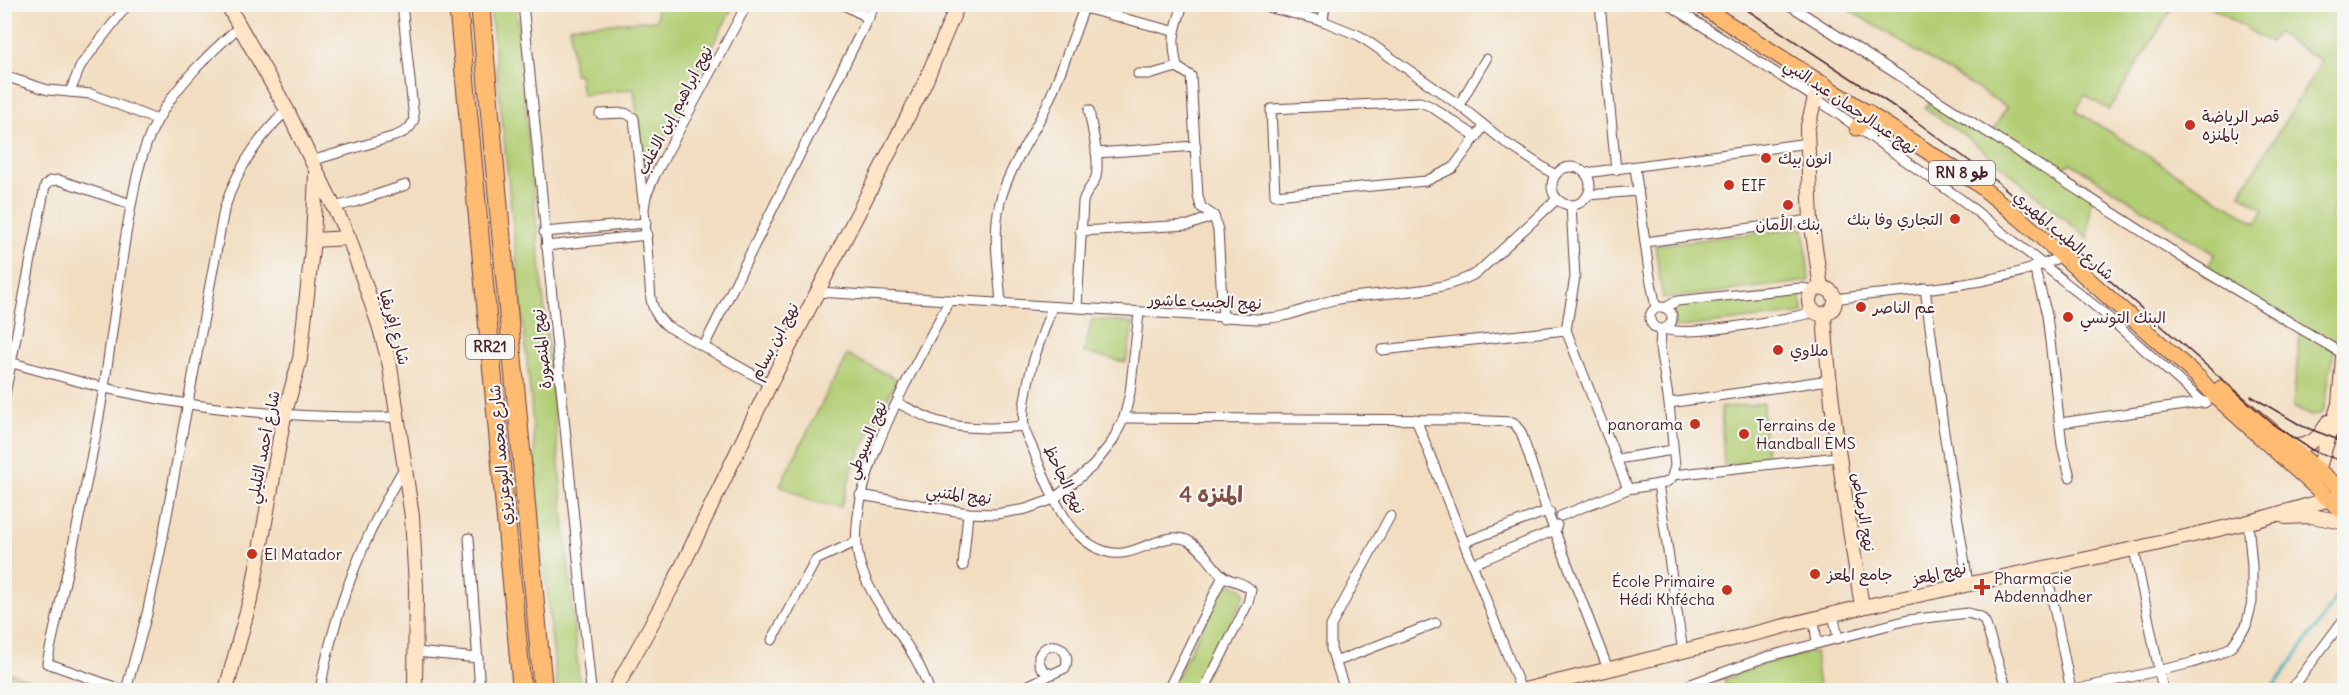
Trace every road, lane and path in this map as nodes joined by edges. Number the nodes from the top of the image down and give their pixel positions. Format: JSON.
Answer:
{"nodes":[{"id":1,"x":128,"y":4,"type":"edge"},
{"id":2,"x":227,"y":4,"type":"edge"},
{"id":3,"x":402,"y":4,"type":"edge"},
{"id":4,"x":458,"y":4,"type":"edge"},
{"id":5,"x":480,"y":4,"type":"edge"},
{"id":6,"x":523,"y":4,"type":"edge"},
{"id":7,"x":747,"y":4,"type":"edge"},
{"id":8,"x":842,"y":4,"type":"edge"},
{"id":9,"x":875,"y":4,"type":"edge"},
{"id":10,"x":958,"y":4,"type":"edge"},
{"id":11,"x":1183,"y":4,"type":"edge"},
{"id":12,"x":1256,"y":4,"type":"edge"},
{"id":13,"x":1325,"y":4,"type":"edge"},
{"id":14,"x":1600,"y":4,"type":"edge"},
{"id":15,"x":1668,"y":4,"type":"edge"},
{"id":16,"x":1698,"y":4,"type":"edge"},
{"id":17,"x":1788,"y":4,"type":"edge"},
{"id":18,"x":1084,"y":6,"type":"edge"},
{"id":19,"x":869,"y":18,"type":"junction"},
{"id":20,"x":1323,"y":21,"type":"junction"},
{"id":21,"x":240,"y":26,"type":"junction"},
{"id":22,"x":1173,"y":32,"type":"junction"},
{"id":23,"x":1486,"y":59,"type":"dead end"},
{"id":24,"x":1177,"y":67,"type":"junction"},
{"id":25,"x":1138,"y":74,"type":"dead end"},
{"id":26,"x":4,"y":76,"type":"edge"},
{"id":27,"x":1824,"y":83,"type":"junction"},
{"id":28,"x":70,"y":92,"type":"junction"},
{"id":29,"x":1815,"y":98,"type":"junction"},
{"id":30,"x":1459,"y":105,"type":"junction"},
{"id":31,"x":286,"y":110,"type":"junction"},
{"id":32,"x":1089,"y":110,"type":"dead end"},
{"id":33,"x":1868,"y":112,"type":"junction"},
{"id":34,"x":600,"y":114,"type":"dead end"},
{"id":35,"x":157,"y":120,"type":"junction"},
{"id":36,"x":1484,"y":126,"type":"junction"},
{"id":37,"x":1857,"y":128,"type":"junction"},
{"id":38,"x":1477,"y":137,"type":"junction"},
{"id":39,"x":1808,"y":143,"type":"junction"},
{"id":40,"x":1196,"y":146,"type":"junction"},
{"id":41,"x":1096,"y":153,"type":"junction"},
{"id":42,"x":314,"y":166,"type":"junction"},
{"id":43,"x":1635,"y":167,"type":"junction"},
{"id":44,"x":1616,"y":170,"type":"junction"},
{"id":45,"x":1586,"y":173,"type":"junction"},
{"id":46,"x":1555,"y":175,"type":"junction"},
{"id":47,"x":406,"y":185,"type":"dead end"},
{"id":48,"x":1638,"y":191,"type":"junction"},
{"id":49,"x":1588,"y":195,"type":"junction"},
{"id":50,"x":1557,"y":199,"type":"junction"},
{"id":51,"x":131,"y":204,"type":"junction"},
{"id":52,"x":1571,"y":205,"type":"junction"},
{"id":53,"x":334,"y":207,"type":"junction"},
{"id":54,"x":644,"y":209,"type":"junction"},
{"id":55,"x":1214,"y":216,"type":"junction"},
{"id":56,"x":1811,"y":220,"type":"junction"},
{"id":57,"x":646,"y":223,"type":"junction"},
{"id":58,"x":1080,"y":231,"type":"junction"},
{"id":59,"x":544,"y":232,"type":"junction"},
{"id":60,"x":646,"y":235,"type":"junction"},
{"id":61,"x":349,"y":238,"type":"junction"},
{"id":62,"x":313,"y":240,"type":"junction"},
{"id":63,"x":1645,"y":242,"type":"junction"},
{"id":64,"x":546,"y":246,"type":"junction"},
{"id":65,"x":2062,"y":256,"type":"junction"},
{"id":66,"x":2039,"y":266,"type":"junction"},
{"id":67,"x":1925,"y":288,"type":"junction"},
{"id":68,"x":1818,"y":289,"type":"junction"},
{"id":69,"x":818,"y":292,"type":"junction"},
{"id":70,"x":1835,"y":299,"type":"junction"},
{"id":71,"x":949,"y":301,"type":"junction"},
{"id":72,"x":1001,"y":304,"type":"junction"},
{"id":73,"x":1052,"y":307,"type":"junction"},
{"id":74,"x":1077,"y":308,"type":"junction"},
{"id":75,"x":1661,"y":308,"type":"junction"},
{"id":76,"x":1820,"y":313,"type":"junction"},
{"id":77,"x":1139,"y":314,"type":"junction"},
{"id":78,"x":1223,"y":319,"type":"junction"},
{"id":79,"x":1663,"y":329,"type":"junction"},
{"id":80,"x":1566,"y":330,"type":"junction"},
{"id":81,"x":704,"y":346,"type":"junction"},
{"id":82,"x":1382,"y":350,"type":"dead end"},
{"id":83,"x":2344,"y":350,"type":"edge"},
{"id":84,"x":8,"y":361,"type":"edge"},
{"id":85,"x":1829,"y":380,"type":"junction"},
{"id":86,"x":770,"y":384,"type":"junction"},
{"id":87,"x":104,"y":388,"type":"junction"},
{"id":88,"x":2213,"y":395,"type":"junction"},
{"id":89,"x":4,"y":400,"type":"edge"},
{"id":90,"x":2339,"y":400,"type":"junction"},
{"id":91,"x":898,"y":403,"type":"junction"},
{"id":92,"x":1669,"y":403,"type":"junction"},
{"id":93,"x":187,"y":404,"type":"junction"},
{"id":94,"x":284,"y":416,"type":"junction"},
{"id":95,"x":397,"y":417,"type":"junction"},
{"id":96,"x":1125,"y":418,"type":"junction"},
{"id":97,"x":1416,"y":420,"type":"junction"},
{"id":98,"x":2060,"y":423,"type":"junction"},
{"id":99,"x":1024,"y":426,"type":"junction"},
{"id":100,"x":2344,"y":436,"type":"edge"},
{"id":101,"x":2291,"y":447,"type":"junction"},
{"id":102,"x":1673,"y":450,"type":"junction"},
{"id":103,"x":1838,"y":457,"type":"junction"},
{"id":104,"x":1617,"y":459,"type":"junction"},
{"id":105,"x":405,"y":468,"type":"junction"},
{"id":106,"x":2318,"y":470,"type":"junction"},
{"id":107,"x":1673,"y":475,"type":"junction"},
{"id":108,"x":2070,"y":477,"type":"dead end"},
{"id":109,"x":1658,"y":484,"type":"junction"},
{"id":110,"x":2313,"y":485,"type":"junction"},
{"id":111,"x":1628,"y":489,"type":"junction"},
{"id":112,"x":2344,"y":492,"type":"edge"},
{"id":113,"x":860,"y":495,"type":"junction"},
{"id":114,"x":1054,"y":499,"type":"junction"},
{"id":115,"x":2337,"y":500,"type":"edge"},
{"id":116,"x":1547,"y":511,"type":"junction"},
{"id":117,"x":968,"y":513,"type":"junction"},
{"id":118,"x":2344,"y":513,"type":"edge"},
{"id":119,"x":1390,"y":516,"type":"dead end"},
{"id":120,"x":1561,"y":516,"type":"junction"},
{"id":121,"x":2253,"y":521,"type":"junction"},
{"id":122,"x":2344,"y":522,"type":"edge"},
{"id":123,"x":1555,"y":530,"type":"junction"},
{"id":124,"x":469,"y":538,"type":"dead end"},
{"id":125,"x":855,"y":542,"type":"junction"},
{"id":126,"x":1465,"y":542,"type":"junction"},
{"id":127,"x":2134,"y":549,"type":"junction"},
{"id":128,"x":1473,"y":564,"type":"junction"},
{"id":129,"x":963,"y":566,"type":"dead end"},
{"id":130,"x":2046,"y":568,"type":"junction"},
{"id":131,"x":1224,"y":576,"type":"junction"},
{"id":132,"x":1968,"y":583,"type":"junction"},
{"id":133,"x":1862,"y":607,"type":"junction"},
{"id":134,"x":1833,"y":614,"type":"junction"},
{"id":135,"x":2344,"y":619,"type":"edge"},
{"id":136,"x":1814,"y":620,"type":"junction"},
{"id":137,"x":1436,"y":623,"type":"dead end"},
{"id":138,"x":1838,"y":638,"type":"junction"},
{"id":139,"x":772,"y":640,"type":"dead end"},
{"id":140,"x":1817,"y":643,"type":"junction"},
{"id":141,"x":416,"y":652,"type":"junction"},
{"id":142,"x":1683,"y":652,"type":"junction"},
{"id":143,"x":478,"y":658,"type":"junction"},
{"id":144,"x":1335,"y":662,"type":"junction"},
{"id":145,"x":1608,"y":669,"type":"junction"},
{"id":146,"x":2159,"y":671,"type":"junction"},
{"id":147,"x":1051,"y":674,"type":"dead end"},
{"id":148,"x":125,"y":690,"type":"edge"},
{"id":149,"x":226,"y":690,"type":"edge"},
{"id":150,"x":320,"y":690,"type":"edge"},
{"id":151,"x":415,"y":690,"type":"edge"},
{"id":152,"x":480,"y":690,"type":"edge"},
{"id":153,"x":522,"y":690,"type":"edge"},
{"id":154,"x":543,"y":690,"type":"edge"},
{"id":155,"x":591,"y":690,"type":"edge"},
{"id":156,"x":615,"y":690,"type":"edge"},
{"id":157,"x":929,"y":690,"type":"edge"},
{"id":158,"x":1018,"y":690,"type":"edge"},
{"id":159,"x":1168,"y":690,"type":"edge"},
{"id":160,"x":1204,"y":690,"type":"edge"},
{"id":161,"x":1345,"y":690,"type":"edge"},
{"id":162,"x":1522,"y":690,"type":"edge"},
{"id":163,"x":1683,"y":690,"type":"edge"},
{"id":164,"x":2007,"y":690,"type":"edge"},
{"id":165,"x":2072,"y":690,"type":"edge"},
{"id":166,"x":2163,"y":690,"type":"edge"},
{"id":167,"x":2291,"y":690,"type":"edge"}],
"edges":[{"from":1,"to":28,"type":"street"},
{"from":2,"to":21,"type":"street","name":"شارع إفريقيا"},
{"from":3,"to":42,"type":"street"},
{"from":4,"to":153,"type":"highway","name":"شارع محمد البوعزيزي","number":"RR21"},
{"from":5,"to":154,"type":"highway","name":"شارع محمد البوعزيزي","number":"RR21"},
{"from":6,"to":59,"type":"street","name":"نهج المنصورة"},
{"from":7,"to":54,"type":"street","name":"نهج ابراهيم إبن الاغلب"},
{"from":8,"to":19,"type":"street"},
{"from":9,"to":19,"type":"street"},
{"from":10,"to":69,"type":"street","name":"نهج ابن بسام"},
{"from":11,"to":22,"type":"street"},
{"from":12,"to":20,"type":"street"},
{"from":13,"to":20,"type":"street"},
{"from":14,"to":44,"type":"street"},
{"from":15,"to":29,"type":"street","name":"نهج عبدالرحمان عبد النبي"},
{"from":16,"to":27,"type":"main road","name":"شارع الطيب المهيري","number":"RN 8 طو"},
{"from":17,"to":83,"type":"street"},
{"from":18,"to":22,"type":"street"},
{"from":18,"to":72,"type":"street"},
{"from":19,"to":81,"type":"street"},
{"from":20,"to":30,"type":"street"},
{"from":21,"to":31,"type":"street","name":"شارع إفريقيا"},
{"from":21,"to":35,"type":"street"},
{"from":22,"to":24,"type":"street"},
{"from":23,"to":30,"type":"street"},
{"from":24,"to":25,"type":"street"},
{"from":24,"to":40,"type":"street"},
{"from":26,"to":28,"type":"street"},
{"from":27,"to":29,"type":"street","name":"نهج الرصاص"},
{"from":27,"to":33,"type":"main road","name":"شارع الطيب المهيري","number":"RN 8 طو"},
{"from":28,"to":35,"type":"street"},
{"from":29,"to":37,"type":"street","name":"نهج عبدالرحمان عبد النبي"},
{"from":29,"to":39,"type":"street","name":"نهج الرصاص"},
{"from":30,"to":36,"type":"street"},
{"from":31,"to":42,"type":"street","name":"شارع إفريقيا"},
{"from":31,"to":93,"type":"street"},
{"from":32,"to":41,"type":"street"},
{"from":33,"to":37,"type":"main road"},
{"from":33,"to":65,"type":"main road","name":"شارع الطيب المهيري","number":"RN 8 طو"},
{"from":34,"to":54,"type":"street"},
{"from":35,"to":51,"type":"street"},
{"from":36,"to":38,"type":"street"},
{"from":36,"to":46,"type":"street"},
{"from":37,"to":66,"type":"street","name":"نهج عبدالرحمان عبد النبي"},
{"from":38,"to":38,"type":"street"},
{"from":39,"to":43,"type":"street"},
{"from":39,"to":56,"type":"street","name":"نهج الرصاص"},
{"from":40,"to":41,"type":"street"},
{"from":40,"to":55,"type":"street"},
{"from":41,"to":58,"type":"street"},
{"from":42,"to":53,"type":"street","name":"شارع إفريقيا"},
{"from":42,"to":62,"type":"street","name":"شارع أحمد التليلي"},
{"from":43,"to":44,"type":"street"},
{"from":43,"to":48,"type":"street"},
{"from":44,"to":45,"type":"street"},
{"from":45,"to":46,"type":"street"},
{"from":45,"to":49,"type":"street"},
{"from":46,"to":50,"type":"street"},
{"from":47,"to":53,"type":"street"},
{"from":48,"to":49,"type":"street"},
{"from":48,"to":63,"type":"street"},
{"from":49,"to":52,"type":"street"},
{"from":50,"to":52,"type":"street"},
{"from":50,"to":78,"type":"street","name":"نهج الحبيب عاشور"},
{"from":51,"to":84,"type":"street"},
{"from":51,"to":87,"type":"street"},
{"from":52,"to":80,"type":"street"},
{"from":53,"to":61,"type":"street","name":"شارع إفريقيا"},
{"from":54,"to":57,"type":"street","name":"نهج ابراهيم إبن الاغلب"},
{"from":55,"to":58,"type":"street"},
{"from":55,"to":78,"type":"street"},
{"from":56,"to":63,"type":"street"},
{"from":56,"to":68,"type":"street","name":"نهج الرصاص"},
{"from":57,"to":59,"type":"street"},
{"from":57,"to":60,"type":"street","name":"نهج ابراهيم إبن الاغلب"},
{"from":58,"to":74,"type":"street"},
{"from":59,"to":64,"type":"street","name":"نهج المنصورة"},
{"from":60,"to":64,"type":"street"},
{"from":60,"to":81,"type":"street","name":"نهج ابراهيم إبن الاغلب"},
{"from":61,"to":62,"type":"street"},
{"from":61,"to":95,"type":"street","name":"شارع إفريقيا"},
{"from":62,"to":94,"type":"street","name":"شارع أحمد التليلي"},
{"from":63,"to":75,"type":"street"},
{"from":64,"to":155,"type":"street","name":"نهج المنصورة"},
{"from":65,"to":66,"type":"street"},
{"from":65,"to":88,"type":"main road","name":"شارع الطيب المهيري","number":"RN 8 طو"},
{"from":66,"to":67,"type":"street"},
{"from":66,"to":88,"type":"street","name":"نهج عبدالرحمان عبد النبي"},
{"from":66,"to":98,"type":"street"},
{"from":67,"to":70,"type":"street"},
{"from":67,"to":132,"type":"street"},
{"from":68,"to":70,"type":"street"},
{"from":68,"to":75,"type":"street"},
{"from":68,"to":76,"type":"street","name":"نهج الرصاص"},
{"from":69,"to":71,"type":"street","name":"نهج الحبيب عاشور"},
{"from":69,"to":86,"type":"street","name":"نهج ابن بسام"},
{"from":70,"to":76,"type":"street"},
{"from":71,"to":72,"type":"street","name":"نهج الحبيب عاشور"},
{"from":71,"to":91,"type":"street","name":"نهج السيوطي"},
{"from":72,"to":73,"type":"street","name":"نهج الحبيب عاشور"},
{"from":73,"to":74,"type":"street","name":"نهج الحبيب عاشور"},
{"from":73,"to":99,"type":"street","name":"نهج الجاحظ"},
{"from":74,"to":77,"type":"street","name":"نهج الحبيب عاشور"},
{"from":75,"to":79,"type":"street"},
{"from":75,"to":79,"type":"street"},
{"from":76,"to":79,"type":"street"},
{"from":76,"to":85,"type":"street","name":"نهج الرصاص"},
{"from":77,"to":78,"type":"street","name":"نهج الحبيب عاشور"},
{"from":77,"to":96,"type":"street","name":"نهج المتنبي"},
{"from":79,"to":92,"type":"street"},
{"from":80,"to":82,"type":"street"},
{"from":80,"to":104,"type":"street"},
{"from":81,"to":86,"type":"street","name":"نهج ابراهيم إبن الاغلب"},
{"from":83,"to":90,"type":"street"},
{"from":84,"to":87,"type":"street"},
{"from":84,"to":89,"type":"street"},
{"from":85,"to":92,"type":"street"},
{"from":85,"to":103,"type":"street","name":"نهج الرصاص"},
{"from":86,"to":156,"type":"street","name":"نهج ابن بسام"},
{"from":87,"to":93,"type":"street"},
{"from":87,"to":148,"type":"street"},
{"from":88,"to":98,"type":"street"},
{"from":88,"to":101,"type":"main road"},
{"from":88,"to":110,"type":"main road","name":"شارع الطيب المهيري","number":"RN 8 طو"},
{"from":90,"to":100,"type":"street"},
{"from":90,"to":101,"type":"street"},
{"from":90,"to":106,"type":"street"},
{"from":91,"to":99,"type":"street"},
{"from":91,"to":113,"type":"street","name":"نهج السيوطي"},
{"from":92,"to":102,"type":"street"},
{"from":93,"to":94,"type":"street"},
{"from":93,"to":148,"type":"street"},
{"from":94,"to":95,"type":"street"},
{"from":94,"to":149,"type":"street","name":"شارع أحمد التليلي"},
{"from":95,"to":105,"type":"street","name":"شارع إفريقيا"},
{"from":96,"to":97,"type":"street"},
{"from":96,"to":114,"type":"street","name":"نهج المتنبي"},
{"from":97,"to":116,"type":"street"},
{"from":97,"to":126,"type":"street"},
{"from":98,"to":108,"type":"street"},
{"from":99,"to":114,"type":"street","name":"نهج الجاحظ"},
{"from":101,"to":106,"type":"main road"},
{"from":102,"to":104,"type":"street"},
{"from":102,"to":107,"type":"street"},
{"from":103,"to":107,"type":"street"},
{"from":103,"to":133,"type":"street","name":"نهج الرصاص"},
{"from":104,"to":111,"type":"street"},
{"from":105,"to":141,"type":"street","name":"شارع إفريقيا"},
{"from":105,"to":150,"type":"street"},
{"from":106,"to":110,"type":"street"},
{"from":106,"to":112,"type":"main road"},
{"from":107,"to":109,"type":"street"},
{"from":109,"to":111,"type":"street"},
{"from":109,"to":142,"type":"street"},
{"from":110,"to":115,"type":"main road","name":"شارع الطيب المهيري","number":"RN 8 طو"},
{"from":111,"to":120,"type":"street"},
{"from":113,"to":117,"type":"street","name":"نهج المتنبي"},
{"from":113,"to":125,"type":"street","name":"نهج السيوطي"},
{"from":114,"to":117,"type":"street","name":"نهج المتنبي"},
{"from":114,"to":131,"type":"street","name":"نهج الجاحظ"},
{"from":115,"to":118,"type":"main road","name":"شارع الطيب المهيري","number":"RN 8 طو"},
{"from":115,"to":121,"type":"street","name":"نهج المعز"},
{"from":116,"to":120,"type":"street"},
{"from":116,"to":123,"type":"street"},
{"from":116,"to":126,"type":"street"},
{"from":117,"to":129,"type":"street"},
{"from":119,"to":144,"type":"street"},
{"from":120,"to":123,"type":"street"},
{"from":121,"to":122,"type":"street","name":"نهج المعز"},
{"from":121,"to":127,"type":"street","name":"نهج المعز"},
{"from":121,"to":146,"type":"street"},
{"from":123,"to":128,"type":"street"},
{"from":123,"to":145,"type":"street"},
{"from":124,"to":143,"type":"street"},
{"from":125,"to":139,"type":"street"},
{"from":125,"to":157,"type":"street","name":"نهج السيوطي"},
{"from":126,"to":128,"type":"street"},
{"from":127,"to":130,"type":"street","name":"نهج المعز"},
{"from":127,"to":146,"type":"street"},
{"from":128,"to":162,"type":"street"},
{"from":130,"to":132,"type":"street","name":"نهج المعز"},
{"from":130,"to":165,"type":"street"},
{"from":131,"to":159,"type":"street"},
{"from":131,"to":160,"type":"street","name":"نهج الجاحظ"},
{"from":132,"to":133,"type":"street","name":"نهج المعز"},
{"from":133,"to":134,"type":"street","name":"نهج المعز"},
{"from":134,"to":136,"type":"street","name":"نهج المعز"},
{"from":134,"to":138,"type":"street"},
{"from":135,"to":167,"type":"street"},
{"from":136,"to":140,"type":"street"},
{"from":136,"to":142,"type":"street","name":"نهج المعز"},
{"from":137,"to":144,"type":"street"},
{"from":138,"to":140,"type":"street"},
{"from":138,"to":164,"type":"street"},
{"from":140,"to":163,"type":"street"},
{"from":141,"to":143,"type":"street"},
{"from":141,"to":151,"type":"street","name":"شارع إفريقيا"},
{"from":142,"to":145,"type":"street","name":"نهج المعز"},
{"from":143,"to":152,"type":"street"},
{"from":144,"to":161,"type":"street"},
{"from":145,"to":162,"type":"street","name":"نهج المعز"},
{"from":146,"to":165,"type":"street"},
{"from":146,"to":166,"type":"street"},
{"from":147,"to":158,"type":"street"}]}
